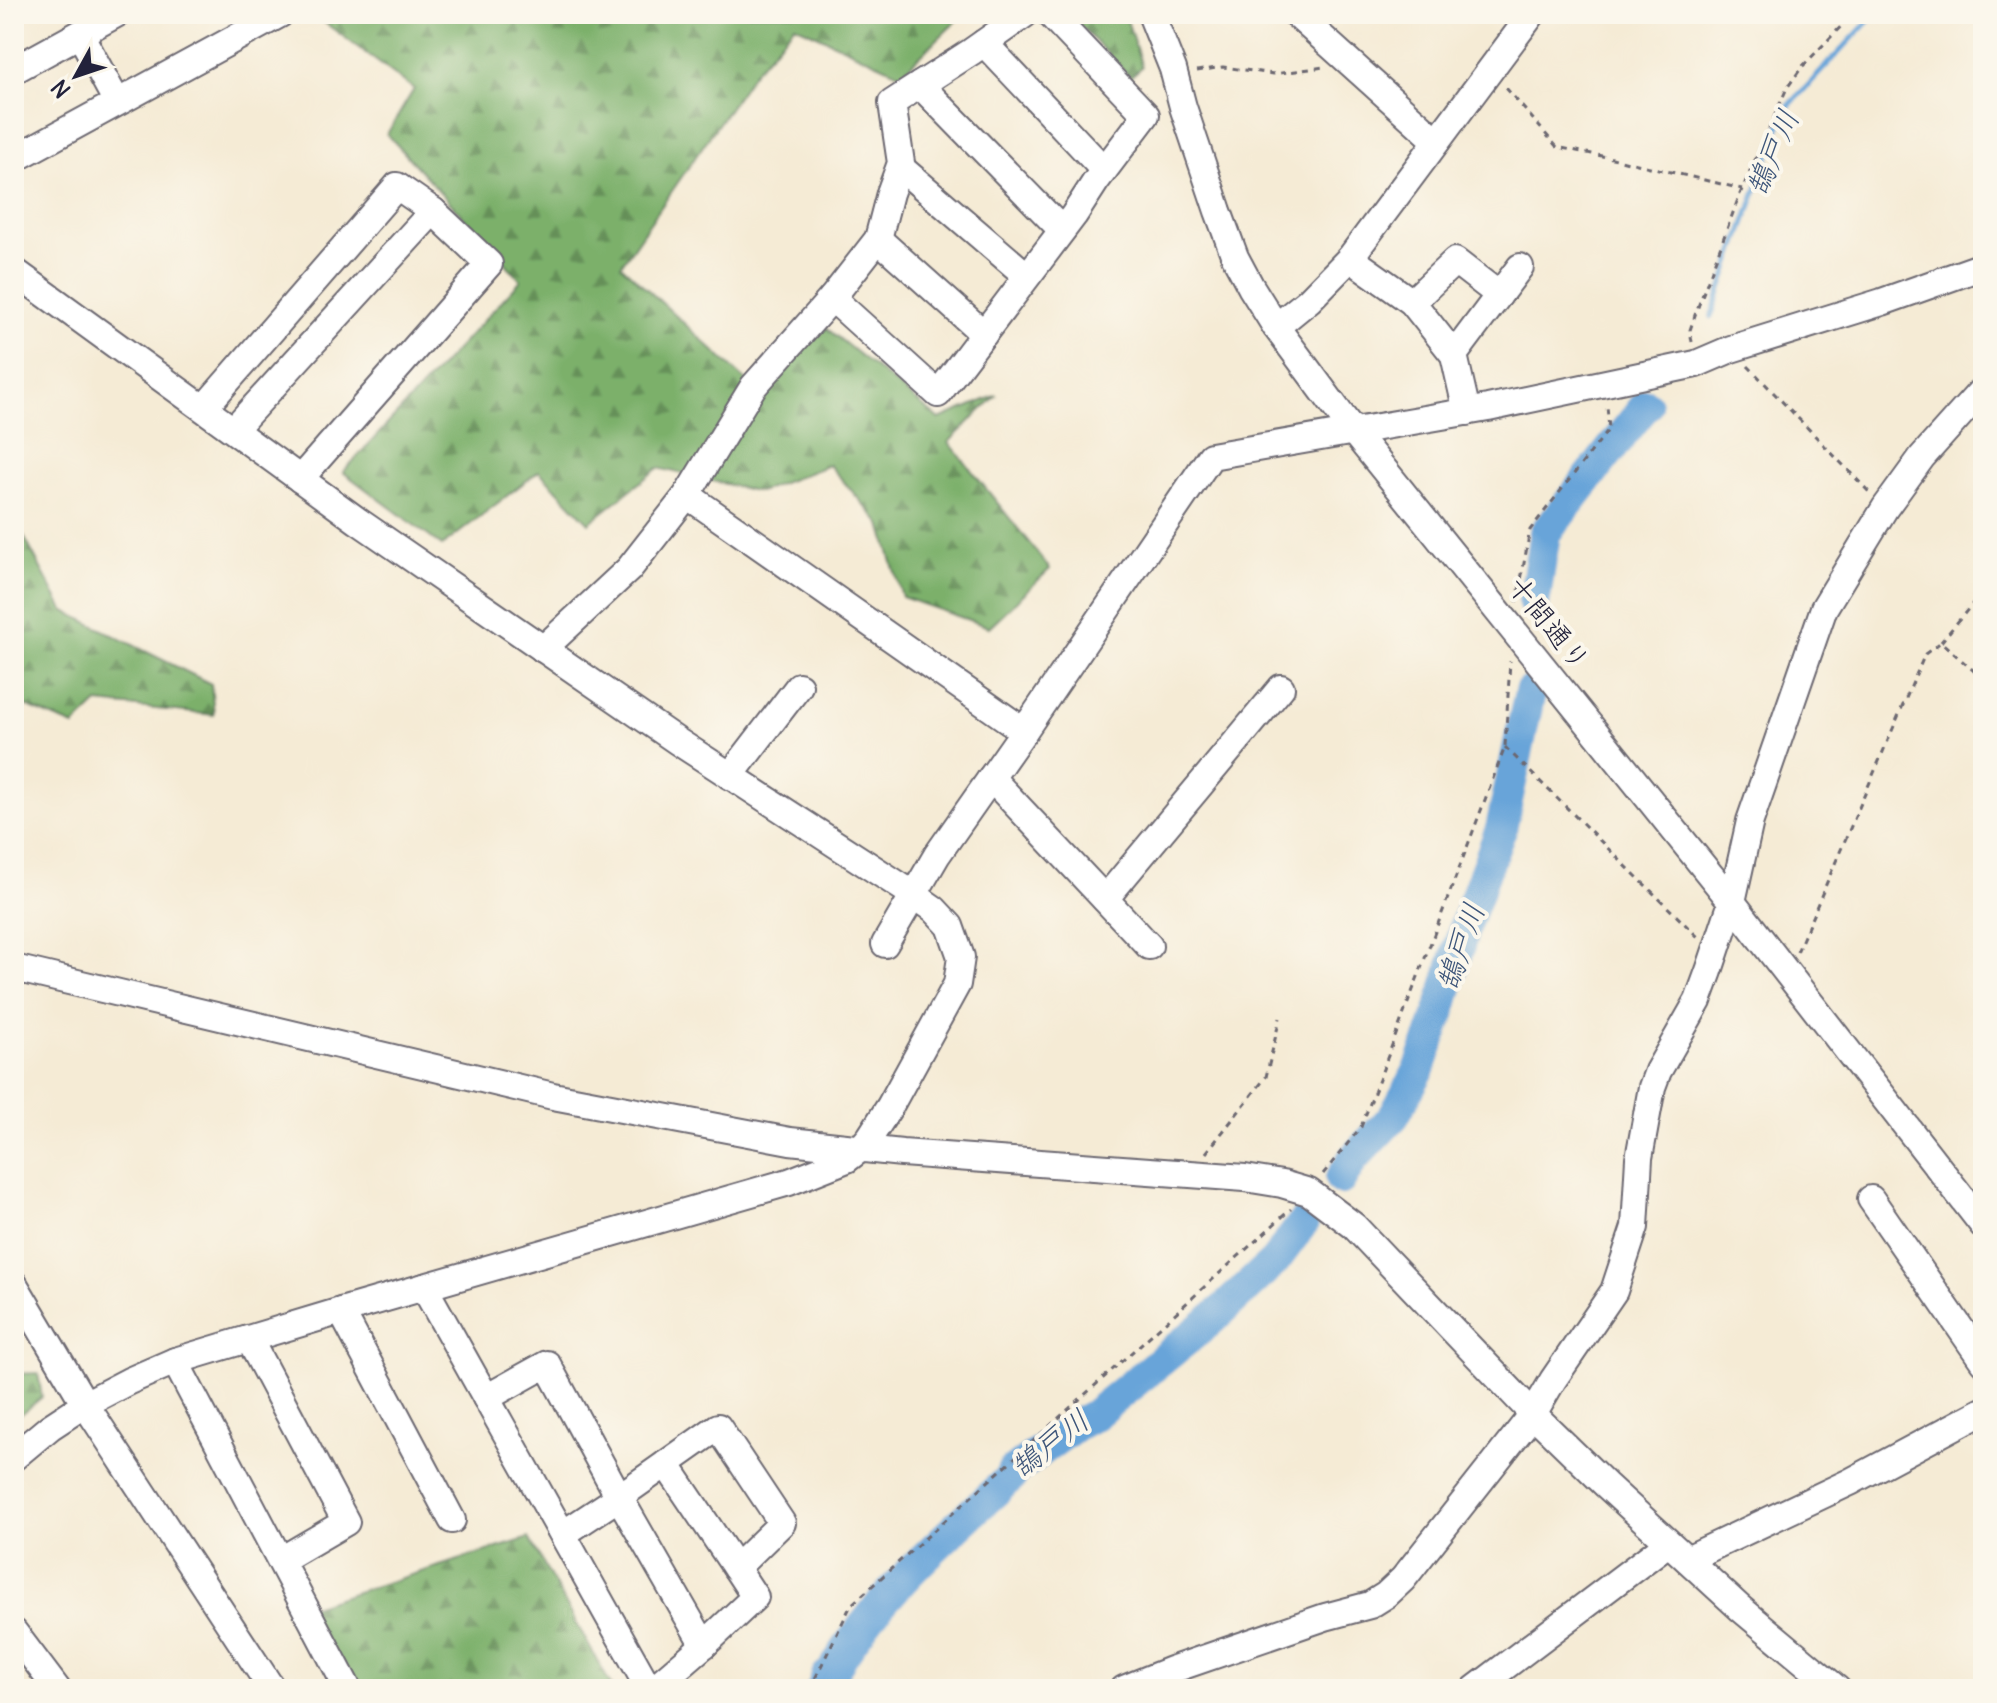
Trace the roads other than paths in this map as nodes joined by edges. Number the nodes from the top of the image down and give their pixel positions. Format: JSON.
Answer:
{"nodes":[{"id":1,"x":116,"y":14,"type":"edge"},
{"id":2,"x":280,"y":14,"type":"edge"},
{"id":3,"x":1025,"y":14,"type":"edge"},
{"id":4,"x":1050,"y":14,"type":"edge"},
{"id":5,"x":1151,"y":14,"type":"edge"},
{"id":6,"x":1296,"y":14,"type":"edge"},
{"id":7,"x":1532,"y":14,"type":"edge"},
{"id":8,"x":80,"y":34,"type":"junction"},
{"id":9,"x":984,"y":43,"type":"junction"},
{"id":10,"x":14,"y":70,"type":"edge"},
{"id":11,"x":920,"y":85,"type":"junction"},
{"id":12,"x":117,"y":102,"type":"junction"},
{"id":13,"x":1437,"y":141,"type":"junction"},
{"id":14,"x":14,"y":159,"type":"edge"},
{"id":15,"x":900,"y":167,"type":"junction"},
{"id":16,"x":1104,"y":170,"type":"junction"},
{"id":17,"x":433,"y":211,"type":"junction"},
{"id":18,"x":1062,"y":230,"type":"junction"},
{"id":19,"x":878,"y":239,"type":"junction"},
{"id":20,"x":1350,"y":258,"type":"junction"},
{"id":21,"x":1983,"y":266,"type":"edge"},
{"id":22,"x":1520,"y":267,"type":"dead end"},
{"id":23,"x":14,"y":271,"type":"edge"},
{"id":24,"x":1027,"y":276,"type":"junction"},
{"id":25,"x":1499,"y":295,"type":"junction"},
{"id":26,"x":832,"y":298,"type":"junction"},
{"id":27,"x":1412,"y":302,"type":"junction"},
{"id":28,"x":1276,"y":327,"type":"junction"},
{"id":29,"x":984,"y":334,"type":"junction"},
{"id":30,"x":1454,"y":355,"type":"junction"},
{"id":31,"x":1983,"y":389,"type":"edge"},
{"id":32,"x":204,"y":408,"type":"junction"},
{"id":33,"x":1467,"y":412,"type":"junction"},
{"id":34,"x":234,"y":429,"type":"junction"},
{"id":35,"x":1353,"y":431,"type":"junction"},
{"id":36,"x":300,"y":479,"type":"junction"},
{"id":37,"x":687,"y":495,"type":"junction"},
{"id":38,"x":543,"y":649,"type":"junction"},
{"id":39,"x":799,"y":686,"type":"dead end"},
{"id":40,"x":1281,"y":688,"type":"dead end"},
{"id":41,"x":1024,"y":731,"type":"junction"},
{"id":42,"x":730,"y":776,"type":"junction"},
{"id":43,"x":991,"y":778,"type":"junction"},
{"id":44,"x":914,"y":895,"type":"junction"},
{"id":45,"x":1105,"y":899,"type":"junction"},
{"id":46,"x":1732,"y":902,"type":"junction"},
{"id":47,"x":885,"y":944,"type":"dead end"},
{"id":48,"x":1149,"y":946,"type":"dead end"},
{"id":49,"x":14,"y":968,"type":"edge"},
{"id":50,"x":860,"y":1149,"type":"junction"},
{"id":51,"x":1871,"y":1199,"type":"dead end"},
{"id":52,"x":1983,"y":1225,"type":"edge"},
{"id":53,"x":14,"y":1284,"type":"edge"},
{"id":54,"x":424,"y":1287,"type":"junction"},
{"id":55,"x":341,"y":1311,"type":"junction"},
{"id":56,"x":249,"y":1339,"type":"junction"},
{"id":57,"x":175,"y":1361,"type":"junction"},
{"id":58,"x":1983,"y":1361,"type":"edge"},
{"id":59,"x":486,"y":1398,"type":"junction"},
{"id":60,"x":85,"y":1404,"type":"junction"},
{"id":61,"x":1983,"y":1411,"type":"edge"},
{"id":62,"x":1533,"y":1414,"type":"junction"},
{"id":63,"x":14,"y":1457,"type":"edge"},
{"id":64,"x":666,"y":1464,"type":"junction"},
{"id":65,"x":619,"y":1497,"type":"junction"},
{"id":66,"x":452,"y":1520,"type":"dead end"},
{"id":67,"x":563,"y":1534,"type":"junction"},
{"id":68,"x":1678,"y":1551,"type":"junction"},
{"id":69,"x":281,"y":1560,"type":"junction"},
{"id":70,"x":736,"y":1568,"type":"junction"},
{"id":71,"x":14,"y":1632,"type":"edge"},
{"id":72,"x":704,"y":1645,"type":"junction"},
{"id":73,"x":57,"y":1689,"type":"edge"},
{"id":74,"x":272,"y":1689,"type":"edge"},
{"id":75,"x":348,"y":1689,"type":"edge"},
{"id":76,"x":1124,"y":1689,"type":"edge"},
{"id":77,"x":1475,"y":1689,"type":"edge"},
{"id":78,"x":1837,"y":1689,"type":"edge"}],
"edges":[{"from":1,"to":8,"type":"street"},
{"from":2,"to":12,"type":"street"},
{"from":3,"to":9,"type":"street"},
{"from":4,"to":16,"type":"street"},
{"from":5,"to":28,"type":"street","name":"十間通り"},
{"from":6,"to":13,"type":"street"},
{"from":7,"to":13,"type":"street"},
{"from":8,"to":10,"type":"street"},
{"from":8,"to":12,"type":"street"},
{"from":9,"to":11,"type":"street"},
{"from":9,"to":16,"type":"street"},
{"from":11,"to":15,"type":"street"},
{"from":11,"to":18,"type":"street"},
{"from":12,"to":14,"type":"street"},
{"from":13,"to":20,"type":"street"},
{"from":15,"to":19,"type":"street"},
{"from":15,"to":24,"type":"street"},
{"from":16,"to":18,"type":"street"},
{"from":17,"to":32,"type":"street"},
{"from":17,"to":34,"type":"street"},
{"from":17,"to":36,"type":"street"},
{"from":18,"to":24,"type":"street"},
{"from":19,"to":26,"type":"street"},
{"from":19,"to":29,"type":"street"},
{"from":20,"to":27,"type":"street"},
{"from":20,"to":28,"type":"street"},
{"from":21,"to":33,"type":"street"},
{"from":22,"to":25,"type":"street"},
{"from":23,"to":32,"type":"street"},
{"from":24,"to":29,"type":"street"},
{"from":25,"to":27,"type":"street"},
{"from":25,"to":30,"type":"street"},
{"from":26,"to":29,"type":"street"},
{"from":26,"to":37,"type":"street"},
{"from":27,"to":30,"type":"street"},
{"from":28,"to":35,"type":"street","name":"十間通り"},
{"from":30,"to":33,"type":"street"},
{"from":31,"to":46,"type":"street"},
{"from":32,"to":34,"type":"street"},
{"from":33,"to":35,"type":"street"},
{"from":34,"to":36,"type":"street"},
{"from":35,"to":41,"type":"street"},
{"from":35,"to":46,"type":"street","name":"十間通り"},
{"from":36,"to":38,"type":"street"},
{"from":37,"to":38,"type":"street"},
{"from":37,"to":41,"type":"street"},
{"from":38,"to":42,"type":"street"},
{"from":39,"to":42,"type":"street"},
{"from":40,"to":45,"type":"street"},
{"from":41,"to":43,"type":"street"},
{"from":42,"to":44,"type":"street"},
{"from":43,"to":44,"type":"street"},
{"from":43,"to":45,"type":"street"},
{"from":44,"to":47,"type":"street"},
{"from":44,"to":50,"type":"street"},
{"from":45,"to":48,"type":"street"},
{"from":46,"to":52,"type":"street","name":"十間通り"},
{"from":46,"to":62,"type":"street"},
{"from":49,"to":50,"type":"street"},
{"from":50,"to":54,"type":"street"},
{"from":50,"to":62,"type":"street"},
{"from":51,"to":58,"type":"street"},
{"from":53,"to":60,"type":"street"},
{"from":54,"to":55,"type":"street"},
{"from":54,"to":59,"type":"street"},
{"from":55,"to":56,"type":"street"},
{"from":55,"to":66,"type":"street"},
{"from":56,"to":57,"type":"street"},
{"from":56,"to":69,"type":"street"},
{"from":57,"to":60,"type":"street"},
{"from":57,"to":69,"type":"street"},
{"from":59,"to":65,"type":"street"},
{"from":59,"to":67,"type":"street"},
{"from":60,"to":63,"type":"street"},
{"from":60,"to":74,"type":"street"},
{"from":61,"to":68,"type":"street"},
{"from":62,"to":68,"type":"street"},
{"from":62,"to":76,"type":"street"},
{"from":64,"to":65,"type":"street"},
{"from":64,"to":70,"type":"street"},
{"from":64,"to":70,"type":"street"},
{"from":65,"to":67,"type":"street"},
{"from":65,"to":72,"type":"street"},
{"from":67,"to":72,"type":"street"},
{"from":68,"to":77,"type":"street"},
{"from":68,"to":78,"type":"street"},
{"from":69,"to":75,"type":"street"},
{"from":70,"to":72,"type":"street"},
{"from":71,"to":73,"type":"street"}]}
